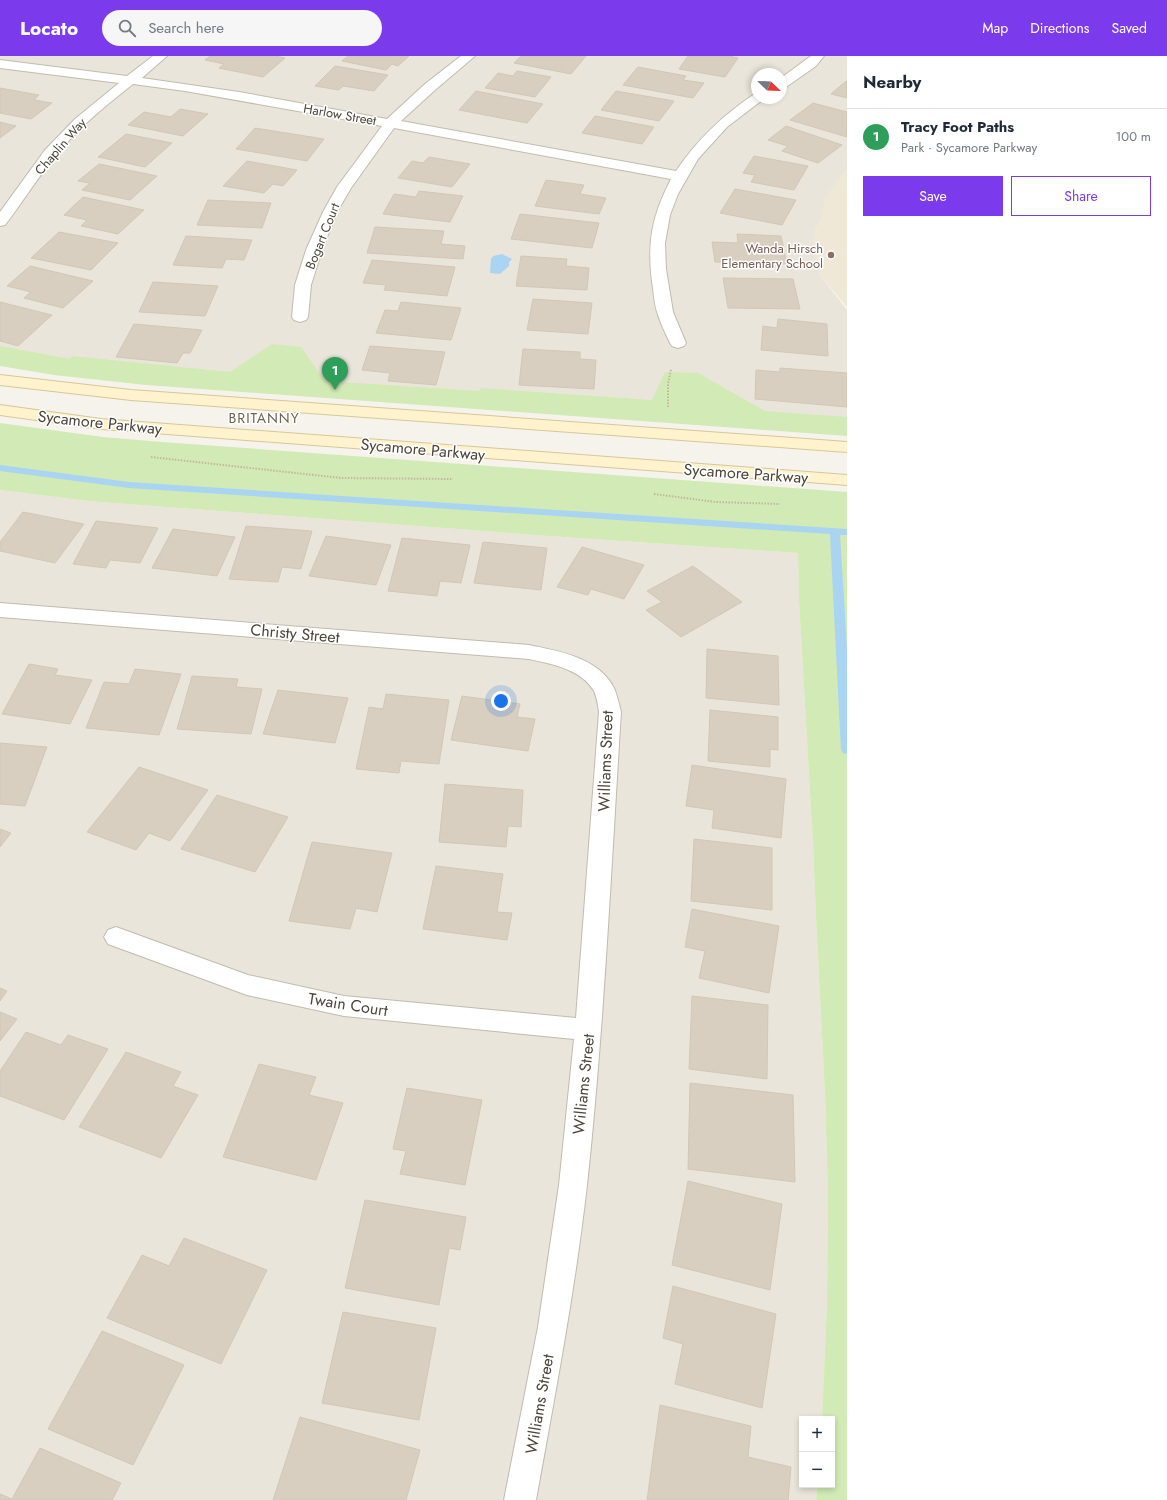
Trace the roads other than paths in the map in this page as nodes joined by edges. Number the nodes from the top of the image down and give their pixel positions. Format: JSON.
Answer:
{"nodes":[{"id":1,"x":161,"y":56,"type":"edge"},
{"id":2,"x":469,"y":56,"type":"edge"},
{"id":3,"x":818,"y":56,"type":"edge"},
{"id":4,"x":0,"y":64,"type":"edge"},
{"id":5,"x":131,"y":80,"type":"junction"},
{"id":6,"x":787,"y":80,"type":"edge"},
{"id":7,"x":751,"y":103,"type":"edge"},
{"id":8,"x":391,"y":123,"type":"junction"},
{"id":9,"x":679,"y":176,"type":"junction"},
{"id":10,"x":0,"y":222,"type":"edge"},
{"id":11,"x":300,"y":316,"type":"dead end"},
{"id":12,"x":678,"y":343,"type":"road end"},
{"id":13,"x":0,"y":380,"type":"edge"},
{"id":14,"x":0,"y":410,"type":"edge"},
{"id":15,"x":847,"y":447,"type":"edge"},
{"id":16,"x":847,"y":480,"type":"edge"},
{"id":17,"x":0,"y":610,"type":"edge"},
{"id":18,"x":587,"y":670,"type":"joint"},
{"id":19,"x":116,"y":937,"type":"dead end"},
{"id":20,"x":588,"y":1030,"type":"junction"},
{"id":21,"x":520,"y":1500,"type":"edge"}],
"edges":[{"from":1,"to":5,"type":"street","name":"Chaplin Way"},
{"from":2,"to":8,"type":"street","name":"Bogart Court"},
{"from":3,"to":6,"type":"street"},
{"from":4,"to":5,"type":"street","name":"Harlow Street"},
{"from":5,"to":8,"type":"street","name":"Harlow Street"},
{"from":5,"to":10,"type":"street","name":"Chaplin Way"},
{"from":7,"to":9,"type":"street"},
{"from":8,"to":9,"type":"street","name":"Harlow Street"},
{"from":8,"to":11,"type":"street","name":"Bogart Court"},
{"from":9,"to":12,"type":"street"},
{"from":13,"to":15,"type":"main road","name":"Sycamore Parkway"},
{"from":14,"to":16,"type":"main road","name":"Sycamore Parkway"},
{"from":17,"to":18,"type":"street","name":"Christy Street"},
{"from":18,"to":20,"type":"street","name":"Williams Street"},
{"from":19,"to":20,"type":"street","name":"Twain Court"},
{"from":20,"to":21,"type":"street","name":"Williams Street"}]}
